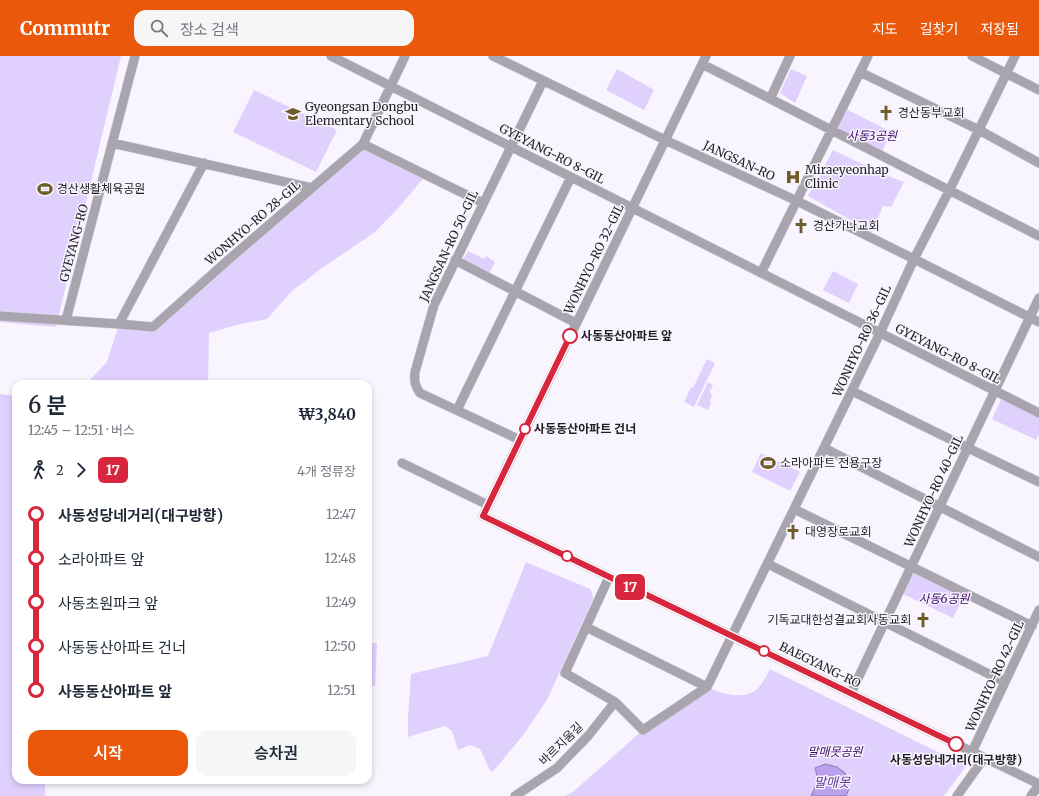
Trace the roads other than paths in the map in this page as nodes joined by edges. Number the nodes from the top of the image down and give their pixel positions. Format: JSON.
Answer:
{"nodes":[{"id":1,"x":135,"y":56,"type":"edge"},
{"id":2,"x":331,"y":56,"type":"edge"},
{"id":3,"x":405,"y":56,"type":"edge"},
{"id":4,"x":493,"y":56,"type":"edge"},
{"id":5,"x":790,"y":56,"type":"edge"},
{"id":6,"x":868,"y":56,"type":"edge"},
{"id":7,"x":972,"y":56,"type":"edge"},
{"id":8,"x":1015,"y":56,"type":"edge"},
{"id":9,"x":704,"y":60,"type":"edge"},
{"id":10,"x":860,"y":72,"type":"junction"},
{"id":11,"x":1006,"y":73,"type":"junction"},
{"id":12,"x":543,"y":81,"type":"junction"},
{"id":13,"x":391,"y":86,"type":"junction"},
{"id":14,"x":1039,"y":90,"type":"edge"},
{"id":15,"x":770,"y":99,"type":"junction"},
{"id":16,"x":832,"y":130,"type":"junction"},
{"id":17,"x":979,"y":130,"type":"junction"},
{"id":18,"x":665,"y":140,"type":"junction"},
{"id":19,"x":112,"y":143,"type":"junction"},
{"id":20,"x":363,"y":144,"type":"junction"},
{"id":21,"x":511,"y":147,"type":"junction"},
{"id":22,"x":204,"y":163,"type":"junction"},
{"id":23,"x":1039,"y":163,"type":"edge"},
{"id":24,"x":571,"y":177,"type":"junction"},
{"id":25,"x":312,"y":188,"type":"junction"},
{"id":26,"x":949,"y":191,"type":"junction"},
{"id":27,"x":797,"y":201,"type":"junction"},
{"id":28,"x":483,"y":203,"type":"junction"},
{"id":29,"x":632,"y":208,"type":"junction"},
{"id":30,"x":1039,"y":236,"type":"edge"},
{"id":31,"x":914,"y":259,"type":"junction"},
{"id":32,"x":455,"y":260,"type":"junction"},
{"id":33,"x":761,"y":273,"type":"junction"},
{"id":34,"x":515,"y":292,"type":"junction"},
{"id":35,"x":1039,"y":298,"type":"edge"},
{"id":36,"x":0,"y":316,"type":"edge"},
{"id":37,"x":1030,"y":317,"type":"junction"},
{"id":38,"x":66,"y":320,"type":"junction"},
{"id":39,"x":1039,"y":322,"type":"edge"},
{"id":40,"x":576,"y":323,"type":"junction"},
{"id":41,"x":119,"y":324,"type":"junction"},
{"id":42,"x":880,"y":333,"type":"junction"},
{"id":43,"x":852,"y":391,"type":"junction"},
{"id":44,"x":995,"y":391,"type":"junction"},
{"id":45,"x":457,"y":410,"type":"junction"},
{"id":46,"x":1039,"y":413,"type":"edge"},
{"id":47,"x":520,"y":440,"type":"junction"},
{"id":48,"x":824,"y":448,"type":"junction"},
{"id":49,"x":968,"y":448,"type":"junction"},
{"id":50,"x":402,"y":463,"type":"dead end"},
{"id":51,"x":1039,"y":482,"type":"edge"},
{"id":52,"x":488,"y":505,"type":"junction"},
{"id":53,"x":940,"y":507,"type":"junction"},
{"id":54,"x":794,"y":509,"type":"junction"},
{"id":55,"x":483,"y":516,"type":"joint"},
{"id":56,"x":1039,"y":557,"type":"edge"},
{"id":57,"x":768,"y":564,"type":"junction"},
{"id":58,"x":911,"y":566,"type":"junction"},
{"id":59,"x":609,"y":577,"type":"junction"},
{"id":60,"x":1039,"y":610,"type":"edge"},
{"id":61,"x":885,"y":622,"type":"junction"},
{"id":62,"x":1032,"y":626,"type":"junction"},
{"id":63,"x":586,"y":627,"type":"junction"},
{"id":64,"x":732,"y":636,"type":"junction"},
{"id":65,"x":1005,"y":682,"type":"junction"},
{"id":66,"x":707,"y":688,"type":"junction"},
{"id":67,"x":851,"y":694,"type":"junction"},
{"id":68,"x":616,"y":702,"type":"junction"},
{"id":69,"x":972,"y":752,"type":"junction"},
{"id":70,"x":984,"y":758,"type":"junction"},
{"id":71,"x":1039,"y":785,"type":"edge"},
{"id":72,"x":515,"y":796,"type":"edge"},
{"id":73,"x":957,"y":796,"type":"edge"},
{"id":74,"x":1031,"y":796,"type":"edge"}],
"edges":[{"from":1,"to":19,"type":"street","name":"GYEYANG-RO"},
{"from":2,"to":13,"type":"street","name":"GYEYANG-RO 8-GIL"},
{"from":3,"to":13,"type":"street","name":"WONHYO-RO 28-GIL"},
{"from":4,"to":12,"type":"street","name":"JANGSAN-RO"},
{"from":5,"to":15,"type":"street"},
{"from":6,"to":10,"type":"street"},
{"from":7,"to":11,"type":"street"},
{"from":8,"to":11,"type":"street","name":"WONHYO-RO 36-GIL"},
{"from":9,"to":15,"type":"street"},
{"from":9,"to":18,"type":"street","name":"WONHYO-RO 32-GIL"},
{"from":10,"to":16,"type":"street"},
{"from":10,"to":17,"type":"street"},
{"from":11,"to":14,"type":"street"},
{"from":11,"to":17,"type":"street","name":"WONHYO-RO 36-GIL"},
{"from":12,"to":18,"type":"street","name":"JANGSAN-RO"},
{"from":12,"to":21,"type":"street","name":"JANGSAN-RO 50-GIL"},
{"from":13,"to":20,"type":"street","name":"WONHYO-RO 28-GIL"},
{"from":13,"to":21,"type":"street","name":"GYEYANG-RO 8-GIL"},
{"from":15,"to":16,"type":"street"},
{"from":16,"to":26,"type":"street"},
{"from":16,"to":27,"type":"street"},
{"from":17,"to":23,"type":"street"},
{"from":17,"to":26,"type":"street","name":"WONHYO-RO 36-GIL"},
{"from":18,"to":27,"type":"street","name":"JANGSAN-RO"},
{"from":18,"to":29,"type":"street","name":"WONHYO-RO 32-GIL"},
{"from":19,"to":22,"type":"street"},
{"from":19,"to":38,"type":"street","name":"GYEYANG-RO"},
{"from":20,"to":25,"type":"street","name":"WONHYO-RO 28-GIL"},
{"from":20,"to":28,"type":"street"},
{"from":21,"to":24,"type":"street","name":"GYEYANG-RO 8-GIL"},
{"from":21,"to":28,"type":"street","name":"JANGSAN-RO 50-GIL"},
{"from":22,"to":25,"type":"street"},
{"from":22,"to":41,"type":"street"},
{"from":24,"to":29,"type":"street","name":"GYEYANG-RO 8-GIL"},
{"from":24,"to":34,"type":"street"},
{"from":25,"to":41,"type":"street","name":"WONHYO-RO 28-GIL"},
{"from":26,"to":30,"type":"street"},
{"from":26,"to":31,"type":"street","name":"WONHYO-RO 36-GIL"},
{"from":27,"to":31,"type":"street","name":"JANGSAN-RO"},
{"from":27,"to":33,"type":"street"},
{"from":28,"to":32,"type":"street","name":"JANGSAN-RO 50-GIL"},
{"from":29,"to":33,"type":"street","name":"GYEYANG-RO 8-GIL"},
{"from":29,"to":40,"type":"street","name":"WONHYO-RO 32-GIL"},
{"from":31,"to":37,"type":"street","name":"JANGSAN-RO"},
{"from":31,"to":42,"type":"street","name":"WONHYO-RO 36-GIL"},
{"from":32,"to":34,"type":"street"},
{"from":32,"to":45,"type":"street","name":"JANGSAN-RO 50-GIL"},
{"from":33,"to":42,"type":"street","name":"GYEYANG-RO 8-GIL"},
{"from":34,"to":40,"type":"street"},
{"from":34,"to":45,"type":"street"},
{"from":35,"to":37,"type":"street","name":"WONHYO-RO 40-GIL"},
{"from":36,"to":38,"type":"street","name":"WONHYO-RO 28-GIL"},
{"from":37,"to":39,"type":"street","name":"JANGSAN-RO"},
{"from":37,"to":44,"type":"street","name":"WONHYO-RO 40-GIL"},
{"from":38,"to":41,"type":"street","name":"WONHYO-RO 28-GIL"},
{"from":40,"to":47,"type":"street","name":"WONHYO-RO 32-GIL"},
{"from":42,"to":43,"type":"street","name":"WONHYO-RO 36-GIL"},
{"from":42,"to":44,"type":"street","name":"GYEYANG-RO 8-GIL"},
{"from":43,"to":48,"type":"street","name":"WONHYO-RO 36-GIL"},
{"from":43,"to":49,"type":"street"},
{"from":44,"to":46,"type":"street","name":"GYEYANG-RO 8-GIL"},
{"from":44,"to":49,"type":"street","name":"WONHYO-RO 40-GIL"},
{"from":45,"to":47,"type":"street","name":"JANGSAN-RO 50-GIL"},
{"from":47,"to":52,"type":"street","name":"WONHYO-RO 32-GIL"},
{"from":48,"to":53,"type":"street"},
{"from":48,"to":54,"type":"street","name":"WONHYO-RO 36-GIL"},
{"from":49,"to":51,"type":"street"},
{"from":49,"to":53,"type":"street","name":"WONHYO-RO 40-GIL"},
{"from":50,"to":52,"type":"street"},
{"from":52,"to":55,"type":"street","name":"WONHYO-RO 32-GIL"},
{"from":53,"to":56,"type":"street"},
{"from":53,"to":58,"type":"street","name":"WONHYO-RO 40-GIL"},
{"from":54,"to":57,"type":"street","name":"WONHYO-RO 36-GIL"},
{"from":54,"to":58,"type":"street"},
{"from":55,"to":59,"type":"street","name":"BAEGYANG-RO"},
{"from":57,"to":61,"type":"street"},
{"from":57,"to":64,"type":"street","name":"WONHYO-RO 36-GIL"},
{"from":58,"to":61,"type":"street","name":"WONHYO-RO 40-GIL"},
{"from":58,"to":62,"type":"street"},
{"from":59,"to":63,"type":"street"},
{"from":59,"to":64,"type":"street","name":"BAEGYANG-RO"},
{"from":60,"to":62,"type":"street","name":"WONHYO-RO 42-GIL"},
{"from":61,"to":65,"type":"street"},
{"from":61,"to":67,"type":"street","name":"WONHYO-RO 40-GIL"},
{"from":62,"to":65,"type":"street","name":"WONHYO-RO 42-GIL"},
{"from":63,"to":66,"type":"street"},
{"from":63,"to":68,"type":"street"},
{"from":64,"to":66,"type":"street","name":"WONHYO-RO 36-GIL"},
{"from":64,"to":67,"type":"street","name":"BAEGYANG-RO"},
{"from":65,"to":69,"type":"street","name":"WONHYO-RO 42-GIL"},
{"from":66,"to":68,"type":"street"},
{"from":67,"to":69,"type":"street","name":"BAEGYANG-RO"},
{"from":68,"to":72,"type":"street","name":"바르지움길"},
{"from":69,"to":70,"type":"street","name":"BAEGYANG-RO"},
{"from":70,"to":71,"type":"street","name":"BAEGYANG-RO"},
{"from":70,"to":73,"type":"street"},
{"from":71,"to":74,"type":"street"}]}
